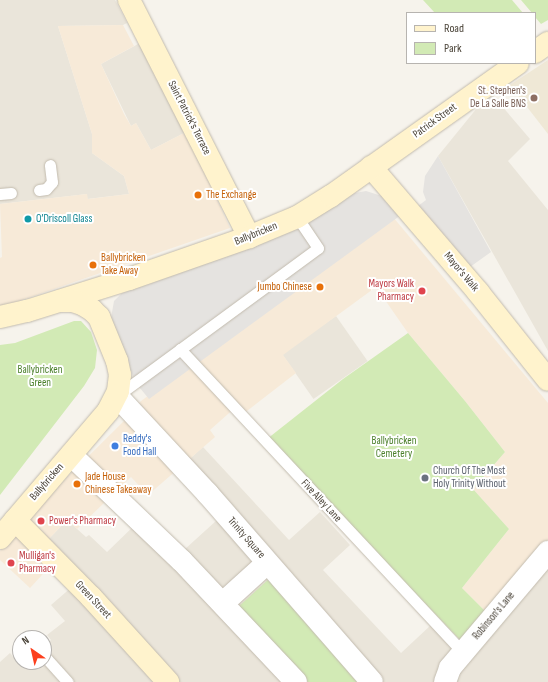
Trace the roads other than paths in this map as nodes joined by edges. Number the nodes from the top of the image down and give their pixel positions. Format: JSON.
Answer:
{"nodes":[{"id":1,"x":129,"y":0,"type":"edge"},
{"id":2,"x":548,"y":43,"type":"edge"},
{"id":3,"x":536,"y":51,"type":"edge"},
{"id":4,"x":517,"y":64,"type":"edge"},
{"id":5,"x":50,"y":165,"type":"dead end"},
{"id":6,"x":372,"y":167,"type":"junction"},
{"id":7,"x":39,"y":190,"type":"dead end"},
{"id":8,"x":297,"y":217,"type":"junction"},
{"id":9,"x":249,"y":237,"type":"junction"},
{"id":10,"x":129,"y":279,"type":"junction"},
{"id":11,"x":57,"y":302,"type":"junction"},
{"id":12,"x":0,"y":317,"type":"edge"},
{"id":13,"x":104,"y":328,"type":"junction"},
{"id":14,"x":180,"y":349,"type":"junction"},
{"id":15,"x":548,"y":380,"type":"edge"},
{"id":16,"x":117,"y":396,"type":"junction"},
{"id":17,"x":71,"y":455,"type":"junction"},
{"id":18,"x":5,"y":531,"type":"edge"},
{"id":19,"x":548,"y":552,"type":"edge"},
{"id":20,"x":267,"y":563,"type":"junction"},
{"id":21,"x":223,"y":603,"type":"junction"},
{"id":22,"x":463,"y":653,"type":"junction"},
{"id":23,"x":52,"y":664,"type":"edge"},
{"id":24,"x":68,"y":682,"type":"edge"},
{"id":25,"x":168,"y":682,"type":"edge"},
{"id":26,"x":296,"y":682,"type":"edge"},
{"id":27,"x":372,"y":682,"type":"edge"},
{"id":28,"x":445,"y":682,"type":"edge"}],
"edges":[{"from":1,"to":9,"type":"street","name":"Saint Patrick's Terrace"},
{"from":2,"to":3,"type":"street"},
{"from":4,"to":6,"type":"street","name":"Patrick Street"},
{"from":5,"to":7,"type":"lane"},
{"from":6,"to":8,"type":"street","name":"Ballybricken"},
{"from":6,"to":15,"type":"street","name":"Mayor's Walk"},
{"from":8,"to":9,"type":"street","name":"Ballybricken"},
{"from":8,"to":14,"type":"lane","name":"Ballybricken"},
{"from":9,"to":10,"type":"street","name":"Ballybricken"},
{"from":10,"to":11,"type":"street","name":"Ballybricken"},
{"from":10,"to":13,"type":"street","name":"Ballybricken"},
{"from":11,"to":12,"type":"street","name":"Ballybricken"},
{"from":11,"to":13,"type":"street","name":"Ballybricken"},
{"from":13,"to":16,"type":"street","name":"Ballybricken"},
{"from":14,"to":16,"type":"lane","name":"Ballybricken"},
{"from":14,"to":22,"type":"lane","name":"Five Alley Lane"},
{"from":16,"to":17,"type":"street","name":"Ballybricken"},
{"from":16,"to":20,"type":"street","name":"Trinity Square"},
{"from":17,"to":18,"type":"street","name":"Ballybricken"},
{"from":17,"to":21,"type":"street"},
{"from":18,"to":25,"type":"street","name":"Green Street"},
{"from":19,"to":22,"type":"street","name":"Robinson's Lane"},
{"from":20,"to":21,"type":"street"},
{"from":20,"to":27,"type":"street","name":"Trinity Square"},
{"from":21,"to":26,"type":"street"},
{"from":22,"to":28,"type":"street","name":"Robinson's Lane"},
{"from":23,"to":24,"type":"lane"}]}
